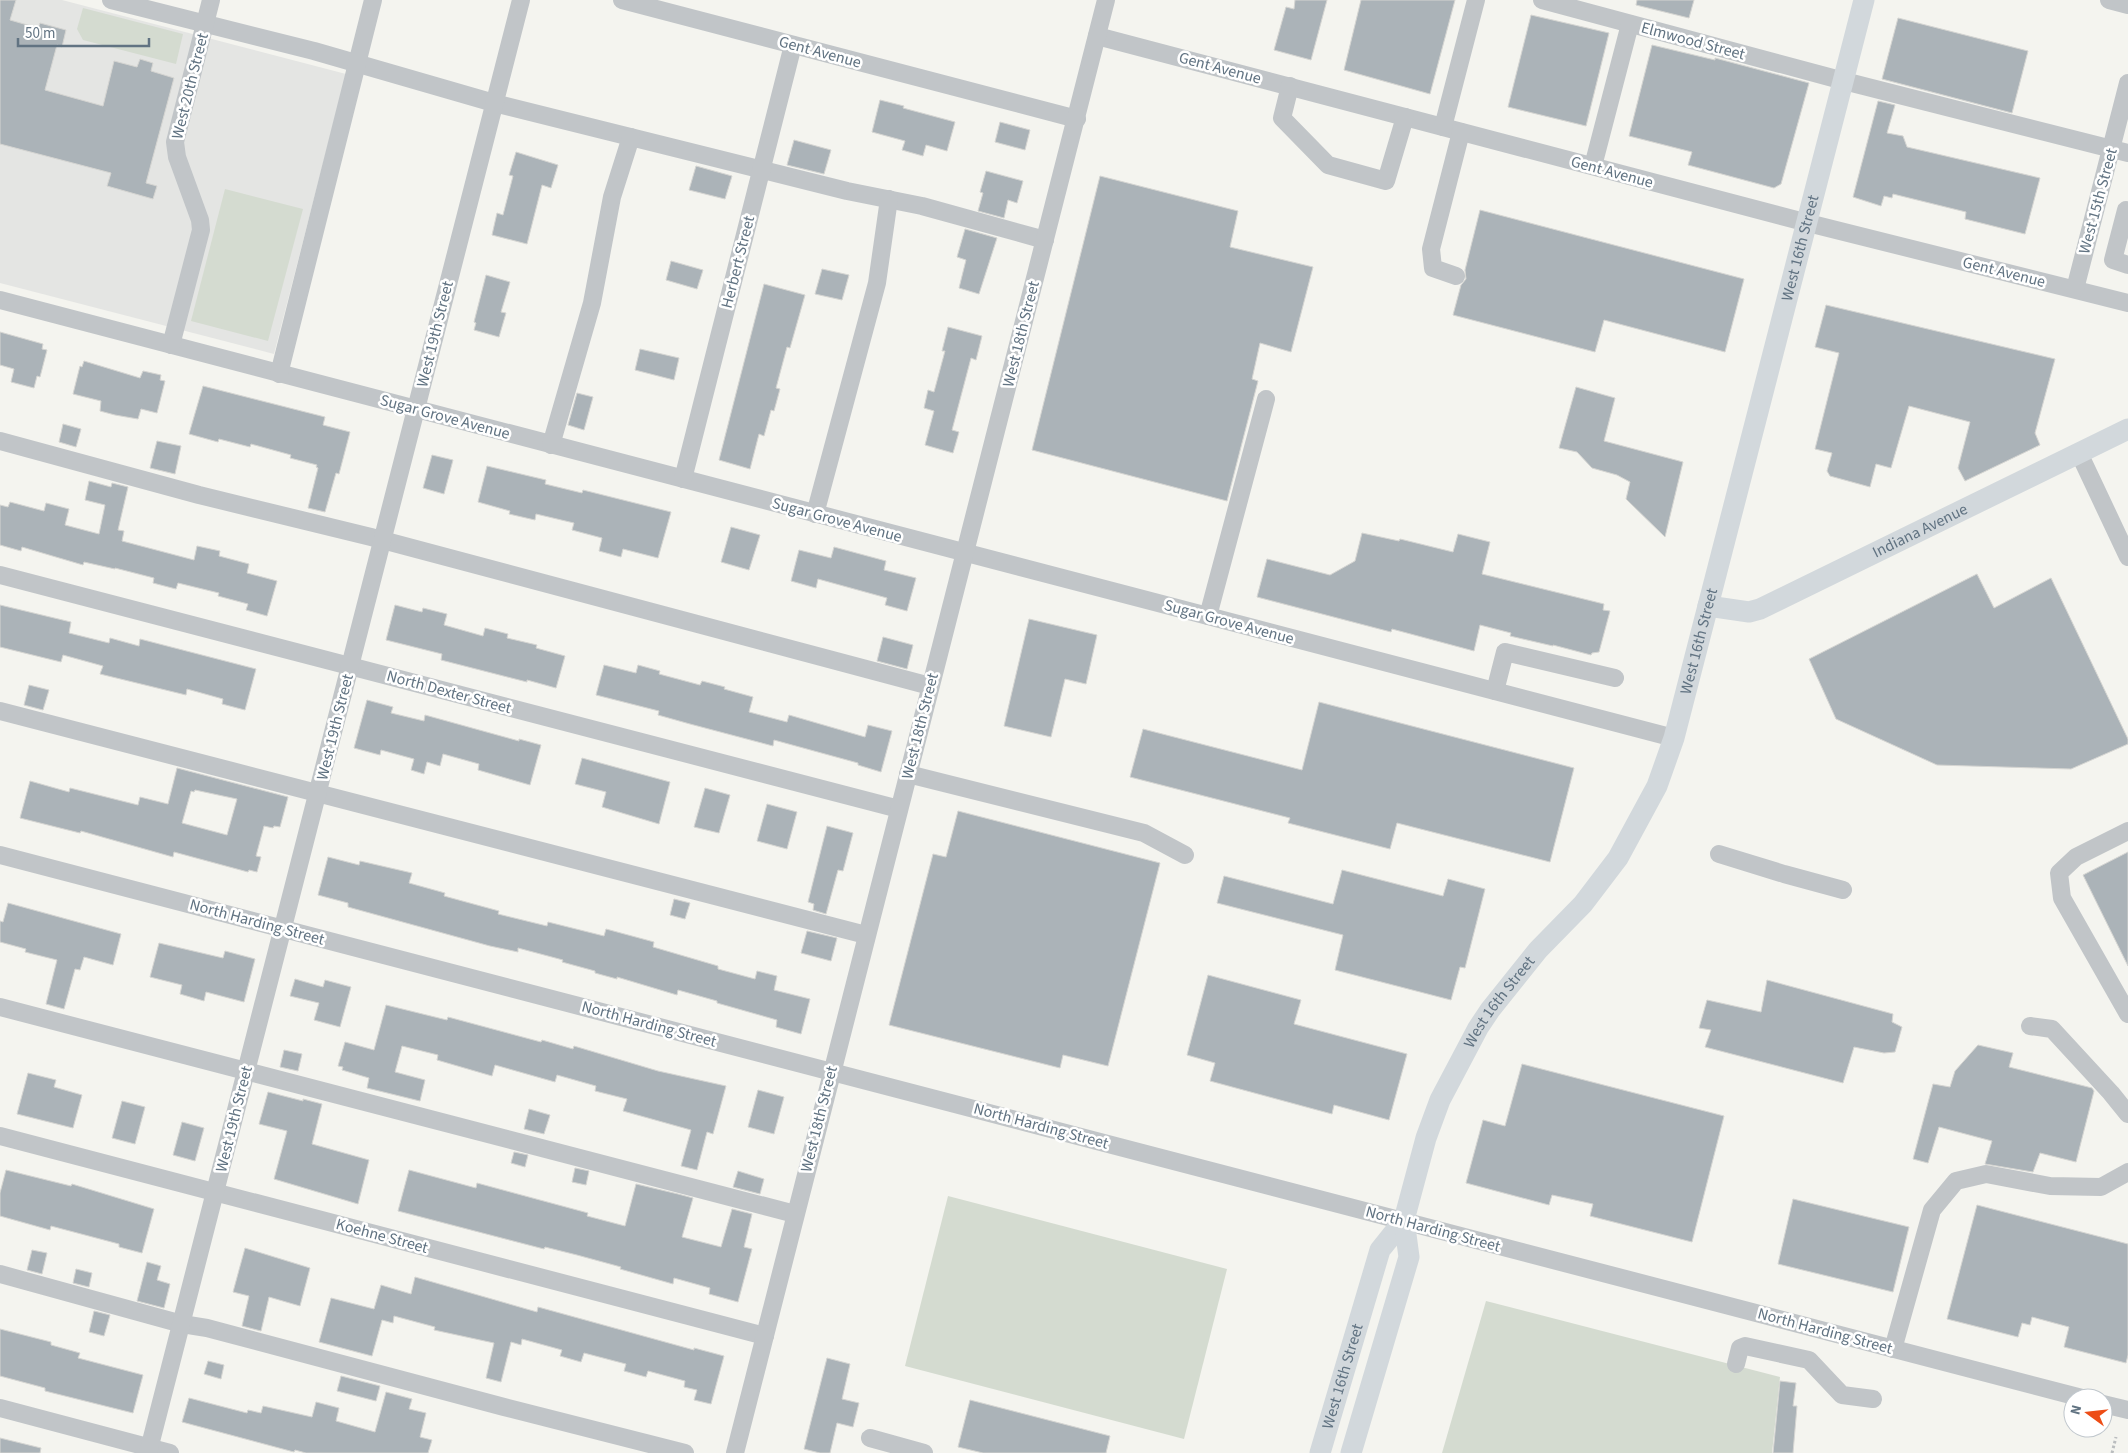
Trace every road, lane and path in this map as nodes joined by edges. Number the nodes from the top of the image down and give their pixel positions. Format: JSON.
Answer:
{"nodes":[{"id":1,"x":112,"y":0,"type":"edge"},
{"id":2,"x":211,"y":0,"type":"edge"},
{"id":3,"x":373,"y":0,"type":"edge"},
{"id":4,"x":521,"y":0,"type":"edge"},
{"id":5,"x":622,"y":0,"type":"edge"},
{"id":6,"x":1106,"y":0,"type":"edge"},
{"id":7,"x":1476,"y":0,"type":"edge"},
{"id":8,"x":1542,"y":0,"type":"edge"},
{"id":9,"x":1864,"y":0,"type":"edge"},
{"id":10,"x":2109,"y":0,"type":"edge"},
{"id":11,"x":2128,"y":5,"type":"edge"},
{"id":12,"x":205,"y":24,"type":"junction"},
{"id":13,"x":1630,"y":24,"type":"junction"},
{"id":14,"x":1097,"y":36,"type":"junction"},
{"id":15,"x":793,"y":45,"type":"junction"},
{"id":16,"x":356,"y":63,"type":"junction"},
{"id":17,"x":1844,"y":81,"type":"junction"},
{"id":18,"x":2128,"y":84,"type":"edge"},
{"id":19,"x":1290,"y":86,"type":"junction"},
{"id":20,"x":494,"y":103,"type":"junction"},
{"id":21,"x":1405,"y":117,"type":"junction"},
{"id":22,"x":1077,"y":119,"type":"junction"},
{"id":23,"x":1443,"y":127,"type":"junction"},
{"id":24,"x":1461,"y":132,"type":"junction"},
{"id":25,"x":631,"y":137,"type":"junction"},
{"id":26,"x":2120,"y":151,"type":"edge"},
{"id":27,"x":1593,"y":166,"type":"junction"},
{"id":28,"x":762,"y":169,"type":"junction"},
{"id":29,"x":890,"y":200,"type":"junction"},
{"id":30,"x":2126,"y":210,"type":"dead end"},
{"id":31,"x":1808,"y":223,"type":"junction"},
{"id":32,"x":1046,"y":240,"type":"junction"},
{"id":33,"x":2128,"y":265,"type":"edge"},
{"id":34,"x":1456,"y":276,"type":"dead end"},
{"id":35,"x":2075,"y":289,"type":"junction"},
{"id":36,"x":0,"y":300,"type":"edge"},
{"id":37,"x":2128,"y":303,"type":"edge"},
{"id":38,"x":171,"y":345,"type":"junction"},
{"id":39,"x":279,"y":374,"type":"junction"},
{"id":40,"x":1266,"y":398,"type":"dead end"},
{"id":41,"x":416,"y":409,"type":"junction"},
{"id":42,"x":2128,"y":429,"type":"edge"},
{"id":43,"x":0,"y":442,"type":"edge"},
{"id":44,"x":551,"y":445,"type":"junction"},
{"id":45,"x":2079,"y":453,"type":"junction"},
{"id":46,"x":683,"y":479,"type":"junction"},
{"id":47,"x":815,"y":514,"type":"junction"},
{"id":48,"x":382,"y":540,"type":"junction"},
{"id":49,"x":964,"y":553,"type":"junction"},
{"id":50,"x":2128,"y":557,"type":"edge"},
{"id":51,"x":0,"y":575,"type":"edge"},
{"id":52,"x":1708,"y":606,"type":"junction"},
{"id":53,"x":1208,"y":616,"type":"junction"},
{"id":54,"x":350,"y":666,"type":"junction"},
{"id":55,"x":1616,"y":678,"type":"dead end"},
{"id":56,"x":930,"y":686,"type":"junction"},
{"id":57,"x":1495,"y":691,"type":"junction"},
{"id":58,"x":0,"y":712,"type":"edge"},
{"id":59,"x":1674,"y":738,"type":"junction"},
{"id":60,"x":908,"y":774,"type":"junction"},
{"id":61,"x":317,"y":794,"type":"junction"},
{"id":62,"x":899,"y":809,"type":"junction"},
{"id":63,"x":2128,"y":831,"type":"edge"},
{"id":64,"x":1719,"y":854,"type":"dead end"},
{"id":65,"x":0,"y":855,"type":"edge"},
{"id":66,"x":1185,"y":855,"type":"dead end"},
{"id":67,"x":1843,"y":890,"type":"dead end"},
{"id":68,"x":282,"y":928,"type":"junction"},
{"id":69,"x":866,"y":935,"type":"junction"},
{"id":70,"x":0,"y":1006,"type":"edge"},
{"id":71,"x":2128,"y":1014,"type":"edge"},
{"id":72,"x":2030,"y":1026,"type":"dead end"},
{"id":73,"x":246,"y":1070,"type":"junction"},
{"id":74,"x":831,"y":1072,"type":"junction"},
{"id":75,"x":2128,"y":1114,"type":"edge"},
{"id":76,"x":0,"y":1136,"type":"edge"},
{"id":77,"x":2128,"y":1172,"type":"edge"},
{"id":78,"x":215,"y":1192,"type":"junction"},
{"id":79,"x":795,"y":1214,"type":"junction"},
{"id":80,"x":1404,"y":1220,"type":"junction"},
{"id":81,"x":0,"y":1274,"type":"edge"},
{"id":82,"x":181,"y":1324,"type":"junction"},
{"id":83,"x":764,"y":1336,"type":"junction"},
{"id":84,"x":1893,"y":1348,"type":"junction"},
{"id":85,"x":1736,"y":1364,"type":"dead end"},
{"id":86,"x":2063,"y":1393,"type":"edge"},
{"id":87,"x":1873,"y":1399,"type":"dead end"},
{"id":88,"x":2113,"y":1406,"type":"edge"},
{"id":89,"x":0,"y":1408,"type":"edge"},
{"id":90,"x":2128,"y":1410,"type":"edge"},
{"id":91,"x":2116,"y":1437,"type":"dead end"},
{"id":92,"x":870,"y":1438,"type":"dead end"},
{"id":93,"x":149,"y":1450,"type":"edge"},
{"id":94,"x":170,"y":1453,"type":"edge"},
{"id":95,"x":685,"y":1453,"type":"edge"},
{"id":96,"x":734,"y":1453,"type":"edge"},
{"id":97,"x":924,"y":1453,"type":"edge"},
{"id":98,"x":1320,"y":1453,"type":"edge"},
{"id":99,"x":1350,"y":1453,"type":"edge"},
{"id":100,"x":2112,"y":1453,"type":"edge"}],
"edges":[{"from":1,"to":12,"type":"street"},
{"from":2,"to":12,"type":"street","name":"West 20th Street"},
{"from":3,"to":16,"type":"street"},
{"from":4,"to":20,"type":"street","name":"West 19th Street"},
{"from":5,"to":15,"type":"street","name":"Gent Avenue"},
{"from":6,"to":14,"type":"street","name":"West 18th Street"},
{"from":7,"to":23,"type":"street"},
{"from":8,"to":13,"type":"street","name":"Elmwood Street"},
{"from":9,"to":17,"type":"main road","name":"West 16th Street"},
{"from":10,"to":11,"type":"street"},
{"from":12,"to":16,"type":"street"},
{"from":12,"to":38,"type":"street","name":"West 20th Street"},
{"from":13,"to":17,"type":"street","name":"Elmwood Street"},
{"from":13,"to":27,"type":"street"},
{"from":14,"to":19,"type":"street","name":"Gent Avenue"},
{"from":14,"to":22,"type":"street","name":"West 18th Street"},
{"from":15,"to":22,"type":"street","name":"Gent Avenue"},
{"from":15,"to":28,"type":"street","name":"Herbert Street"},
{"from":16,"to":20,"type":"street"},
{"from":16,"to":39,"type":"street"},
{"from":17,"to":26,"type":"street","name":"Elmwood Street"},
{"from":17,"to":31,"type":"main road","name":"West 16th Street"},
{"from":18,"to":26,"type":"street","name":"West 15th Street"},
{"from":19,"to":21,"type":"street","name":"Gent Avenue"},
{"from":19,"to":21,"type":"street"},
{"from":20,"to":25,"type":"street"},
{"from":20,"to":41,"type":"street","name":"West 19th Street"},
{"from":21,"to":23,"type":"street","name":"Gent Avenue"},
{"from":22,"to":32,"type":"street","name":"West 18th Street"},
{"from":23,"to":24,"type":"street","name":"Gent Avenue"},
{"from":24,"to":27,"type":"street","name":"Gent Avenue"},
{"from":24,"to":34,"type":"street"},
{"from":25,"to":28,"type":"street"},
{"from":25,"to":44,"type":"street"},
{"from":26,"to":35,"type":"street","name":"West 15th Street"},
{"from":27,"to":31,"type":"street","name":"Gent Avenue"},
{"from":28,"to":29,"type":"street"},
{"from":28,"to":46,"type":"street","name":"Herbert Street"},
{"from":29,"to":32,"type":"street"},
{"from":29,"to":47,"type":"street"},
{"from":30,"to":33,"type":"street"},
{"from":31,"to":35,"type":"street","name":"Gent Avenue"},
{"from":31,"to":52,"type":"main road","name":"West 16th Street"},
{"from":32,"to":49,"type":"street","name":"West 18th Street"},
{"from":35,"to":37,"type":"street","name":"Gent Avenue"},
{"from":36,"to":38,"type":"street","name":"Sugar Grove Avenue"},
{"from":38,"to":39,"type":"street","name":"Sugar Grove Avenue"},
{"from":39,"to":41,"type":"street","name":"Sugar Grove Avenue"},
{"from":40,"to":53,"type":"street"},
{"from":41,"to":44,"type":"street","name":"Sugar Grove Avenue"},
{"from":41,"to":48,"type":"street","name":"West 19th Street"},
{"from":42,"to":45,"type":"main road","name":"Indiana Avenue"},
{"from":43,"to":48,"type":"street"},
{"from":44,"to":46,"type":"street","name":"Sugar Grove Avenue"},
{"from":45,"to":50,"type":"street"},
{"from":45,"to":52,"type":"main road","name":"Indiana Avenue"},
{"from":46,"to":47,"type":"street","name":"Sugar Grove Avenue"},
{"from":47,"to":49,"type":"street","name":"Sugar Grove Avenue"},
{"from":48,"to":54,"type":"street","name":"West 19th Street"},
{"from":48,"to":56,"type":"street"},
{"from":49,"to":53,"type":"street","name":"Sugar Grove Avenue"},
{"from":49,"to":56,"type":"street","name":"West 18th Street"},
{"from":51,"to":54,"type":"street","name":"North Dexter Street"},
{"from":52,"to":59,"type":"main road","name":"West 16th Street"},
{"from":53,"to":57,"type":"street","name":"Sugar Grove Avenue"},
{"from":54,"to":61,"type":"street","name":"West 19th Street"},
{"from":54,"to":62,"type":"street","name":"North Dexter Street"},
{"from":55,"to":57,"type":"street"},
{"from":56,"to":60,"type":"street","name":"West 18th Street"},
{"from":57,"to":59,"type":"street","name":"Sugar Grove Avenue"},
{"from":58,"to":61,"type":"street"},
{"from":59,"to":80,"type":"main road","name":"West 16th Street"},
{"from":60,"to":62,"type":"street","name":"West 18th Street"},
{"from":60,"to":66,"type":"street"},
{"from":61,"to":68,"type":"street","name":"West 19th Street"},
{"from":61,"to":69,"type":"street"},
{"from":62,"to":69,"type":"street","name":"West 18th Street"},
{"from":63,"to":71,"type":"street"},
{"from":64,"to":67,"type":"street"},
{"from":65,"to":68,"type":"street","name":"North Harding Street"},
{"from":68,"to":73,"type":"street","name":"West 19th Street"},
{"from":68,"to":74,"type":"street","name":"North Harding Street"},
{"from":69,"to":74,"type":"street","name":"West 18th Street"},
{"from":70,"to":73,"type":"street"},
{"from":72,"to":75,"type":"street"},
{"from":73,"to":78,"type":"street","name":"West 19th Street"},
{"from":73,"to":79,"type":"street"},
{"from":74,"to":79,"type":"street","name":"West 18th Street"},
{"from":74,"to":80,"type":"street","name":"North Harding Street"},
{"from":76,"to":78,"type":"street","name":"Koehne Street"},
{"from":77,"to":84,"type":"street"},
{"from":78,"to":82,"type":"street","name":"West 19th Street"},
{"from":78,"to":83,"type":"street","name":"Koehne Street"},
{"from":79,"to":83,"type":"street","name":"West 18th Street"},
{"from":80,"to":84,"type":"street","name":"North Harding Street"},
{"from":80,"to":98,"type":"main road","name":"West 16th Street"},
{"from":80,"to":99,"type":"main road","name":"West 16th Street"},
{"from":81,"to":82,"type":"street"},
{"from":82,"to":93,"type":"street","name":"West 19th Street"},
{"from":82,"to":95,"type":"street"},
{"from":83,"to":96,"type":"street","name":"West 18th Street"},
{"from":84,"to":86,"type":"street","name":"North Harding Street"},
{"from":85,"to":87,"type":"street"},
{"from":88,"to":90,"type":"street"},
{"from":89,"to":93,"type":"street"},
{"from":91,"to":100,"type":"path"},
{"from":92,"to":97,"type":"street"},
{"from":93,"to":94,"type":"street"}]}
